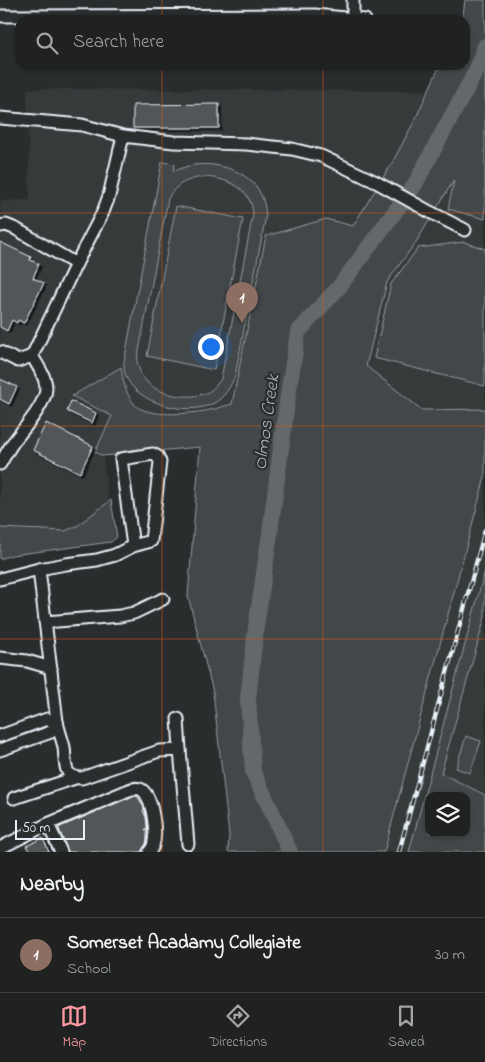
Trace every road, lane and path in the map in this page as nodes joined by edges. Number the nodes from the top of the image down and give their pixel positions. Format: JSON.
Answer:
{"nodes":[{"id":1,"x":353,"y":0,"type":"edge"},
{"id":2,"x":353,"y":15,"type":"edge"},
{"id":3,"x":0,"y":16,"type":"edge"},
{"id":4,"x":15,"y":16,"type":"edge"},
{"id":5,"x":0,"y":118,"type":"edge"},
{"id":6,"x":123,"y":136,"type":"junction"},
{"id":7,"x":0,"y":226,"type":"edge"},
{"id":8,"x":466,"y":230,"type":"dead end"},
{"id":9,"x":76,"y":264,"type":"junction"},
{"id":10,"x":0,"y":352,"type":"edge"},
{"id":11,"x":32,"y":356,"type":"junction"},
{"id":12,"x":0,"y":464,"type":"edge"},
{"id":13,"x":133,"y":546,"type":"junction"},
{"id":14,"x":39,"y":569,"type":"junction"},
{"id":15,"x":0,"y":579,"type":"edge"},
{"id":16,"x":163,"y":599,"type":"dead end"},
{"id":17,"x":45,"y":622,"type":"junction"},
{"id":18,"x":0,"y":658,"type":"edge"},
{"id":19,"x":51,"y":668,"type":"junction"},
{"id":20,"x":178,"y":719,"type":"dead end"},
{"id":21,"x":57,"y":722,"type":"junction"},
{"id":22,"x":0,"y":736,"type":"edge"},
{"id":23,"x":0,"y":750,"type":"edge"},
{"id":24,"x":180,"y":750,"type":"junction"},
{"id":25,"x":75,"y":778,"type":"junction"},
{"id":26,"x":14,"y":798,"type":"dead end"},
{"id":27,"x":48,"y":824,"type":"junction"},
{"id":28,"x":188,"y":844,"type":"dead end"},
{"id":29,"x":0,"y":848,"type":"edge"},
{"id":30,"x":61,"y":852,"type":"edge"},
{"id":31,"x":149,"y":852,"type":"edge"}],
"edges":[{"from":1,"to":2,"type":"street"},
{"from":3,"to":4,"type":"street"},
{"from":5,"to":6,"type":"street"},
{"from":6,"to":8,"type":"street"},
{"from":6,"to":9,"type":"street"},
{"from":7,"to":9,"type":"street"},
{"from":9,"to":11,"type":"street"},
{"from":10,"to":11,"type":"street"},
{"from":11,"to":12,"type":"street"},
{"from":13,"to":13,"type":"street"},
{"from":13,"to":14,"type":"street"},
{"from":14,"to":15,"type":"street"},
{"from":14,"to":17,"type":"street"},
{"from":16,"to":17,"type":"street"},
{"from":17,"to":19,"type":"street"},
{"from":18,"to":19,"type":"street"},
{"from":19,"to":21,"type":"street"},
{"from":20,"to":24,"type":"street"},
{"from":21,"to":22,"type":"street"},
{"from":21,"to":23,"type":"street"},
{"from":21,"to":25,"type":"street"},
{"from":24,"to":25,"type":"street"},
{"from":24,"to":28,"type":"street"},
{"from":25,"to":26,"type":"street"},
{"from":27,"to":29,"type":"street"},
{"from":27,"to":30,"type":"street"},
{"from":27,"to":31,"type":"street"}]}
